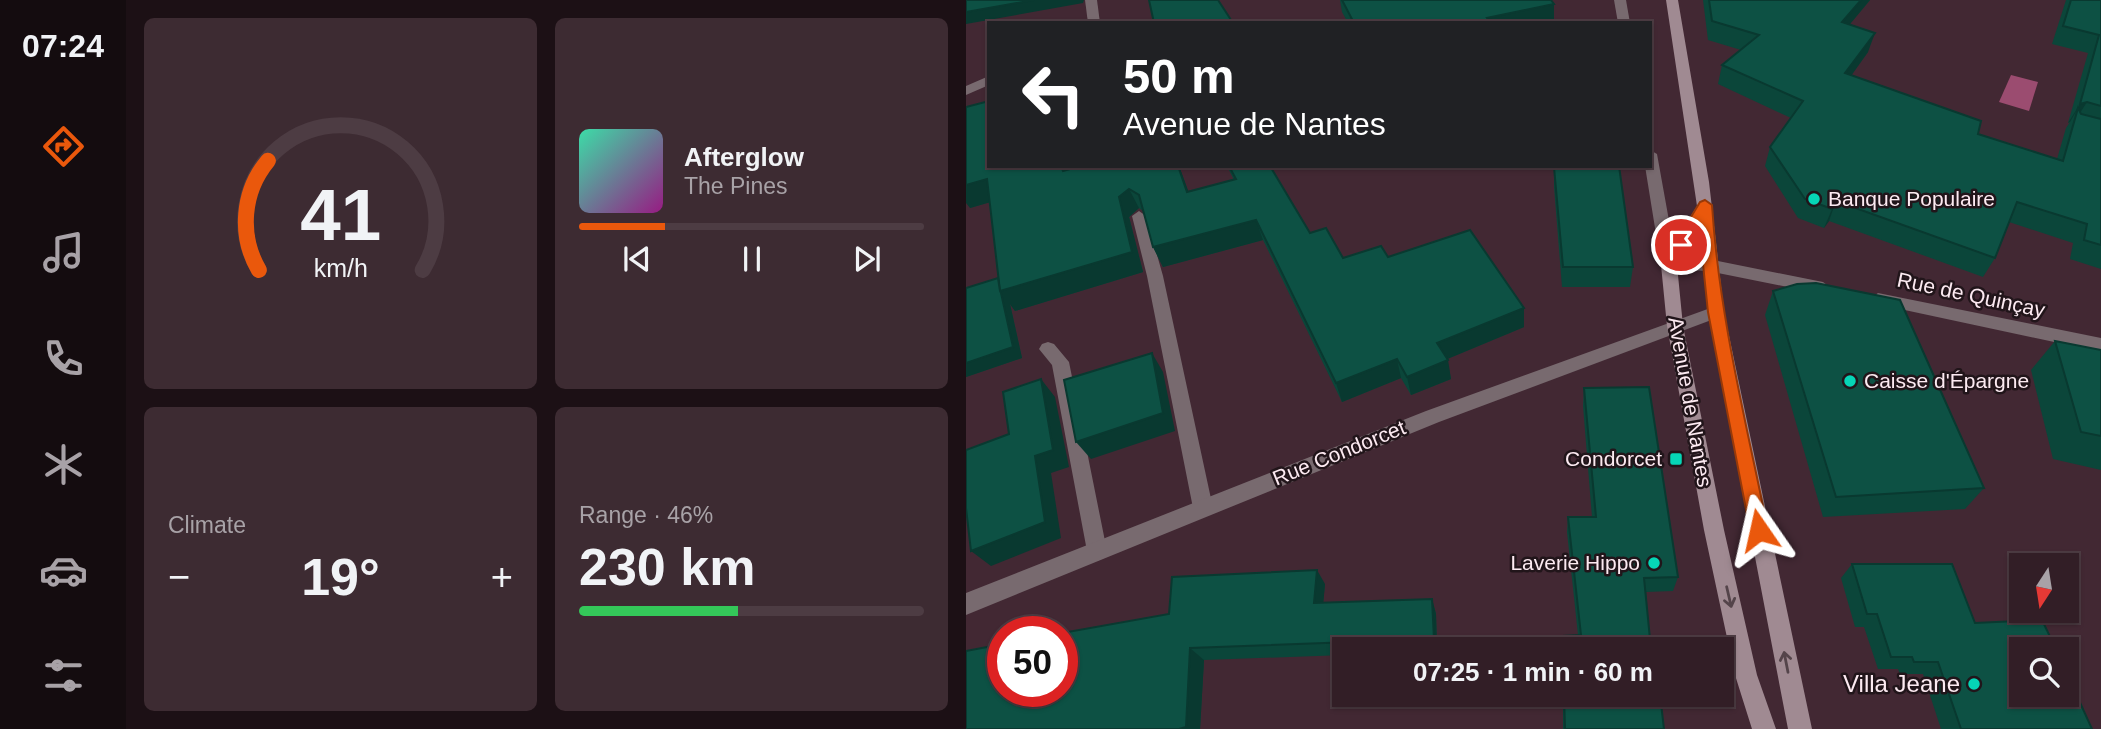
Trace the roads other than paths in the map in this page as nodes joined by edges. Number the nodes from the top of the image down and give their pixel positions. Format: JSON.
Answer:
{"nodes":[{"id":1,"x":1091,"y":0,"type":"edge"},
{"id":2,"x":1620,"y":0,"type":"edge"},
{"id":3,"x":1672,"y":0,"type":"edge"},
{"id":4,"x":1094,"y":21,"type":"edge"},
{"id":5,"x":1624,"y":21,"type":"edge"},
{"id":6,"x":987,"y":81,"type":"edge"},
{"id":7,"x":966,"y":91,"type":"edge"},
{"id":8,"x":1652,"y":166,"type":"edge"},
{"id":9,"x":1705,"y":205,"type":"junction"},
{"id":10,"x":1139,"y":216,"type":"edge"},
{"id":11,"x":1669,"y":265,"type":"junction"},
{"id":12,"x":1708,"y":265,"type":"junction"},
{"id":13,"x":1836,"y":290,"type":"edge"},
{"id":14,"x":1863,"y":296,"type":"edge"},
{"id":15,"x":1716,"y":312,"type":"junction"},
{"id":16,"x":1675,"y":326,"type":"junction"},
{"id":17,"x":2101,"y":345,"type":"edge"},
{"id":18,"x":1048,"y":349,"type":"dead end"},
{"id":19,"x":1203,"y":508,"type":"junction"},
{"id":20,"x":1097,"y":551,"type":"junction"},
{"id":21,"x":966,"y":604,"type":"edge"},
{"id":22,"x":1764,"y":729,"type":"edge"},
{"id":23,"x":1800,"y":729,"type":"edge"}],
"edges":[{"from":1,"to":4,"type":"street"},
{"from":2,"to":5,"type":"street"},
{"from":3,"to":9,"type":"main road","name":"Avenue de Nantes"},
{"from":6,"to":7,"type":"street"},
{"from":8,"to":11,"type":"street"},
{"from":9,"to":11,"type":"main road"},
{"from":9,"to":12,"type":"main road","name":"Avenue de Nantes"},
{"from":10,"to":19,"type":"street"},
{"from":11,"to":12,"type":"street"},
{"from":11,"to":16,"type":"main road","name":"Avenue de Nantes"},
{"from":12,"to":13,"type":"street"},
{"from":12,"to":15,"type":"main road","name":"Avenue de Nantes"},
{"from":14,"to":17,"type":"street","name":"Rue de Quinçay"},
{"from":15,"to":16,"type":"street","name":"Rue Condorcet"},
{"from":23,"to":15,"type":"main road","name":"Avenue de Nantes","one_way":true},
{"from":16,"to":19,"type":"street","name":"Rue Condorcet"},
{"from":16,"to":22,"type":"main road","name":"Avenue de Nantes","one_way":true},
{"from":18,"to":20,"type":"street"},
{"from":19,"to":20,"type":"street","name":"Rue Condorcet"},
{"from":20,"to":21,"type":"street","name":"Rue Condorcet"}]}
